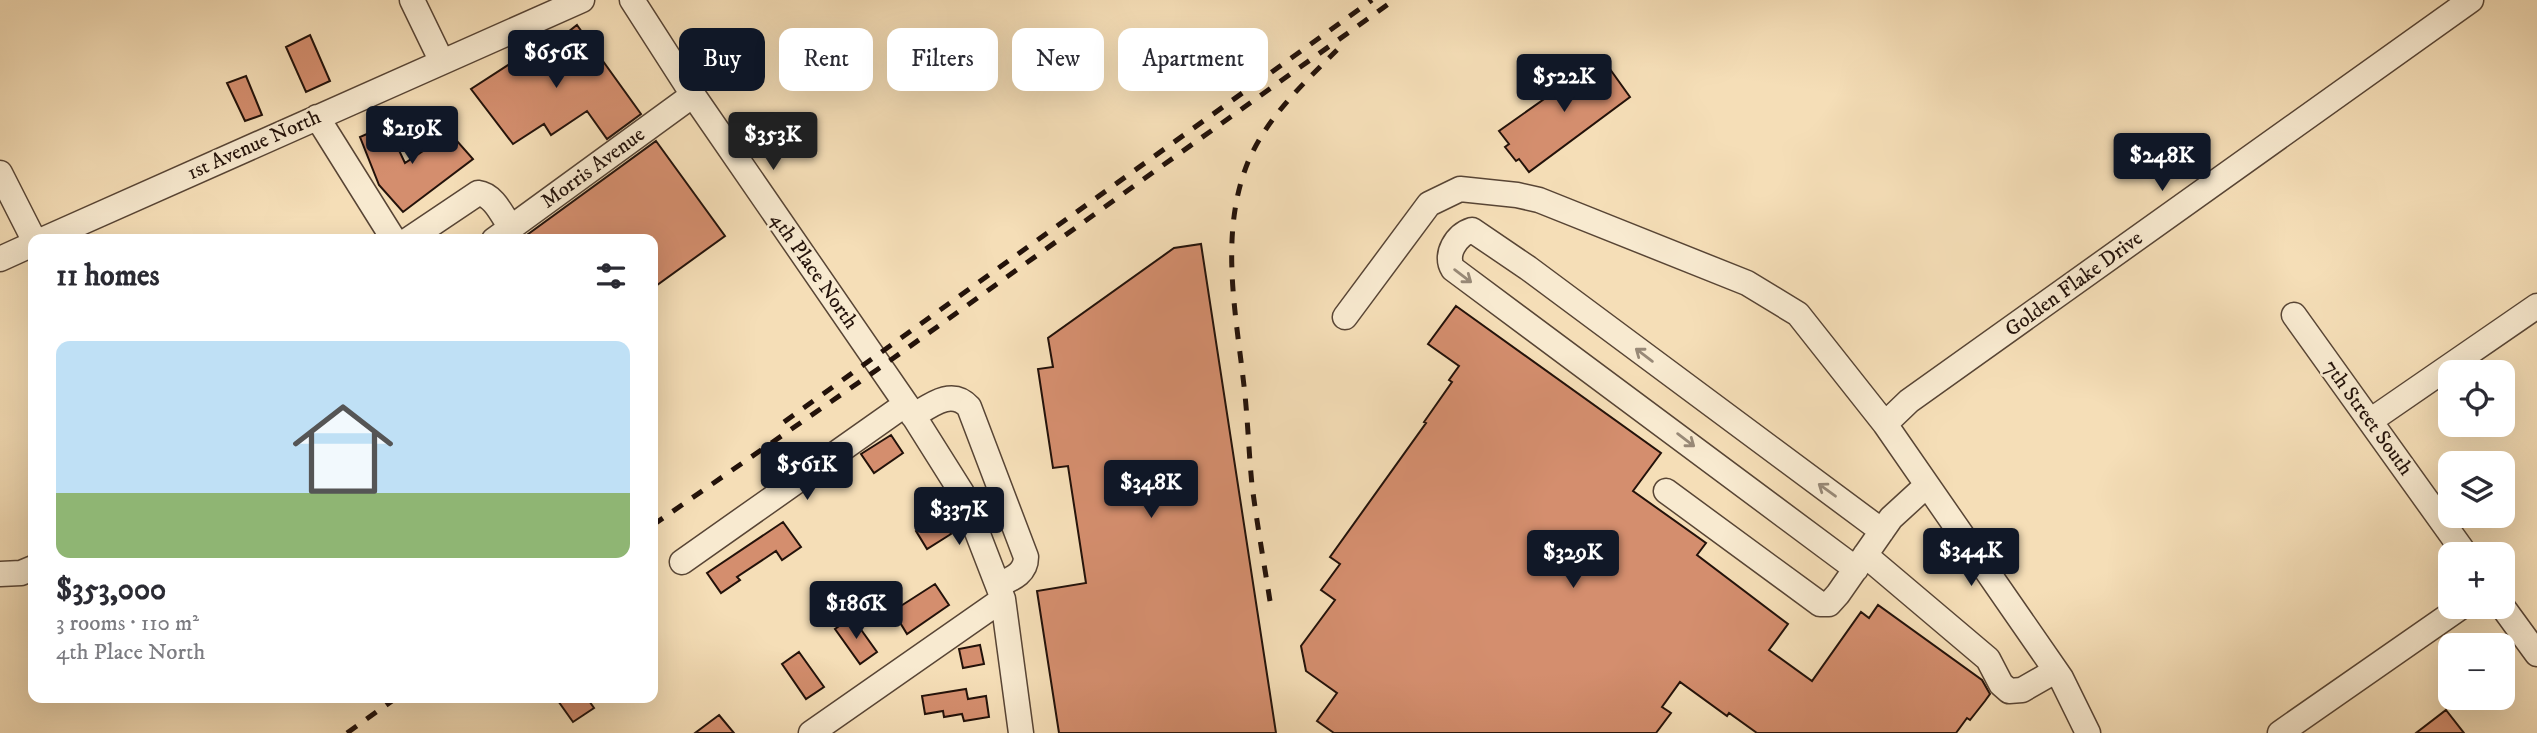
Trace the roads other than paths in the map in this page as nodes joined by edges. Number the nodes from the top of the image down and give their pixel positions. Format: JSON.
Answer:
{"nodes":[{"id":1,"x":412,"y":0,"type":"edge"},
{"id":2,"x":580,"y":0,"type":"edge"},
{"id":3,"x":632,"y":0,"type":"edge"},
{"id":4,"x":2471,"y":0,"type":"edge"},
{"id":5,"x":442,"y":62,"type":"junction"},
{"id":6,"x":693,"y":95,"type":"junction"},
{"id":7,"x":317,"y":117,"type":"junction"},
{"id":8,"x":0,"y":173,"type":"edge"},
{"id":9,"x":30,"y":234,"type":"edge"},
{"id":10,"x":55,"y":234,"type":"edge"},
{"id":11,"x":390,"y":234,"type":"edge"},
{"id":12,"x":417,"y":234,"type":"edge"},
{"id":13,"x":502,"y":234,"type":"edge"},
{"id":14,"x":28,"y":245,"type":"edge"},
{"id":15,"x":0,"y":259,"type":"edge"},
{"id":16,"x":2537,"y":306,"type":"edge"},
{"id":17,"x":2294,"y":315,"type":"dead end"},
{"id":18,"x":1345,"y":317,"type":"dead end"},
{"id":19,"x":910,"y":410,"type":"junction"},
{"id":20,"x":2370,"y":421,"type":"junction"},
{"id":21,"x":1885,"y":424,"type":"junction"},
{"id":22,"x":1927,"y":485,"type":"junction"},
{"id":23,"x":1666,"y":491,"type":"dead end"},
{"id":24,"x":1882,"y":531,"type":"junction"},
{"id":25,"x":2457,"y":542,"type":"edge"},
{"id":26,"x":682,"y":562,"type":"dead end"},
{"id":27,"x":1861,"y":562,"type":"junction"},
{"id":28,"x":28,"y":570,"type":"edge"},
{"id":29,"x":0,"y":574,"type":"edge"},
{"id":30,"x":1000,"y":592,"type":"junction"},
{"id":31,"x":2444,"y":619,"type":"edge"},
{"id":32,"x":2511,"y":619,"type":"edge"},
{"id":33,"x":2537,"y":654,"type":"edge"},
{"id":34,"x":2055,"y":671,"type":"junction"},
{"id":35,"x":811,"y":733,"type":"edge"},
{"id":36,"x":1021,"y":733,"type":"edge"},
{"id":37,"x":2088,"y":733,"type":"edge"},
{"id":38,"x":2280,"y":733,"type":"edge"}],
"edges":[{"from":1,"to":5,"type":"street"},
{"from":2,"to":5,"type":"street","name":"1st Avenue North"},
{"from":3,"to":6,"type":"street","name":"4th Place North"},
{"from":4,"to":21,"type":"street","name":"Golden Flake Drive"},
{"from":5,"to":7,"type":"street","name":"1st Avenue North"},
{"from":6,"to":13,"type":"street","name":"Morris Avenue"},
{"from":6,"to":19,"type":"street","name":"4th Place North"},
{"from":7,"to":10,"type":"street","name":"1st Avenue North"},
{"from":7,"to":11,"type":"street"},
{"from":8,"to":9,"type":"street"},
{"from":12,"to":13,"type":"street"},
{"from":14,"to":15,"type":"street"},
{"from":16,"to":20,"type":"street"},
{"from":17,"to":20,"type":"street","name":"7th Street South"},
{"from":18,"to":21,"type":"street"},
{"from":19,"to":26,"type":"street"},
{"from":19,"to":30,"type":"street","name":"4th Place North"},
{"from":19,"to":30,"type":"street"},
{"from":20,"to":25,"type":"street","name":"7th Street South"},
{"from":21,"to":22,"type":"street"},
{"from":22,"to":24,"type":"street"},
{"from":22,"to":34,"type":"street"},
{"from":23,"to":27,"type":"street"},
{"from":24,"to":27,"type":"street"},
{"from":24,"to":27,"type":"street","one_way":true},
{"from":27,"to":34,"type":"street"},
{"from":28,"to":29,"type":"street"},
{"from":30,"to":35,"type":"street"},
{"from":30,"to":36,"type":"street","name":"4th Place North"},
{"from":31,"to":38,"type":"street"},
{"from":32,"to":33,"type":"street"},
{"from":34,"to":37,"type":"street"}]}
